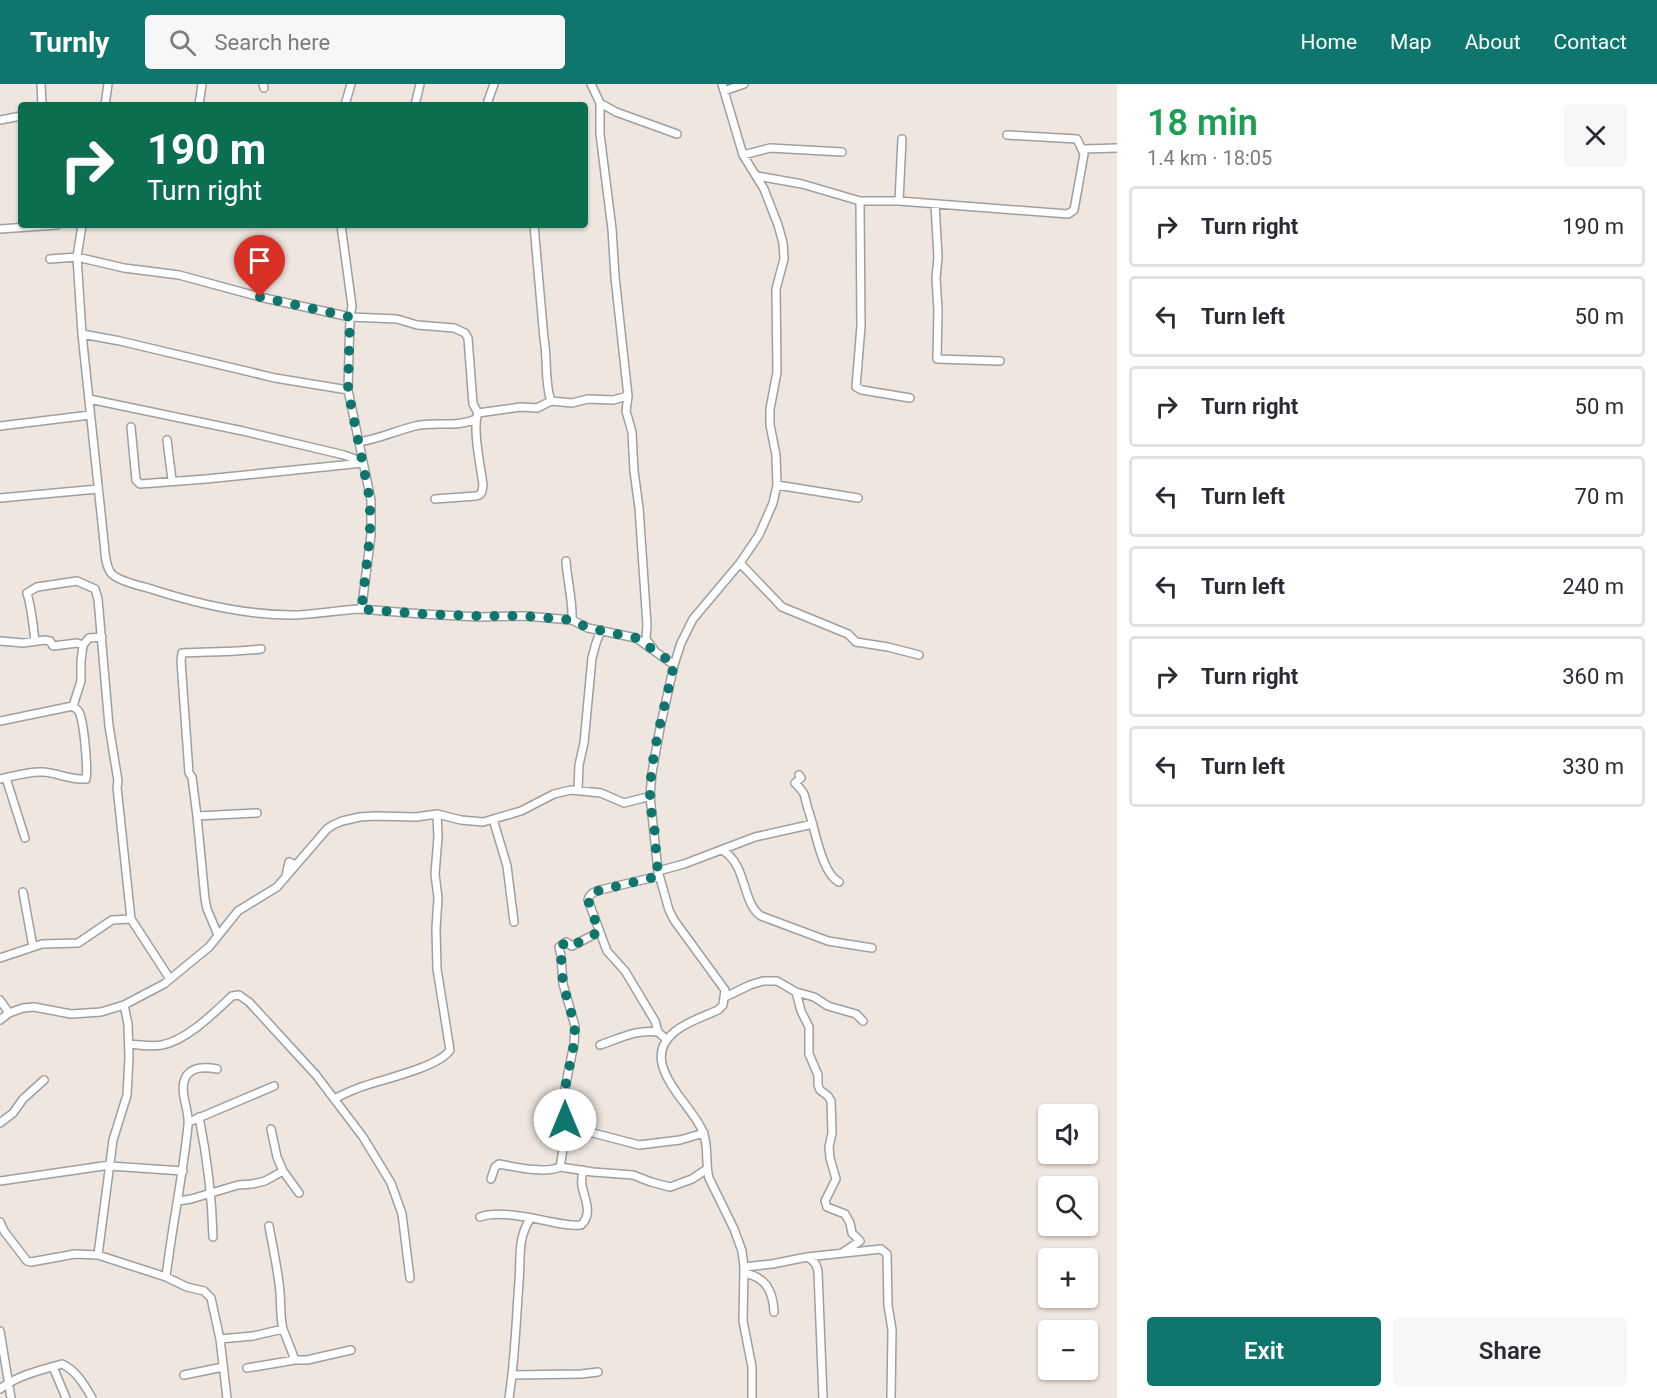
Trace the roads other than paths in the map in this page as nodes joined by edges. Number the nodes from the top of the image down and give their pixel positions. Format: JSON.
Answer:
{"nodes":[{"id":1,"x":41,"y":84,"type":"edge"},
{"id":2,"x":108,"y":84,"type":"edge"},
{"id":3,"x":202,"y":84,"type":"edge"},
{"id":4,"x":351,"y":84,"type":"edge"},
{"id":5,"x":420,"y":84,"type":"edge"},
{"id":6,"x":494,"y":84,"type":"edge"},
{"id":7,"x":591,"y":84,"type":"edge"},
{"id":8,"x":744,"y":84,"type":"edge"},
{"id":9,"x":723,"y":87,"type":"edge"},
{"id":10,"x":488,"y":101,"type":"dead end"},
{"id":11,"x":42,"y":102,"type":"edge"},
{"id":12,"x":105,"y":102,"type":"edge"},
{"id":13,"x":199,"y":102,"type":"edge"},
{"id":14,"x":346,"y":102,"type":"edge"},
{"id":15,"x":416,"y":102,"type":"edge"},
{"id":16,"x":600,"y":103,"type":"junction"},
{"id":17,"x":18,"y":117,"type":"edge"},
{"id":18,"x":0,"y":120,"type":"edge"},
{"id":19,"x":676,"y":134,"type":"dead end"},
{"id":20,"x":1007,"y":135,"type":"dead end"},
{"id":21,"x":902,"y":139,"type":"dead end"},
{"id":22,"x":1117,"y":148,"type":"edge"},
{"id":23,"x":1083,"y":149,"type":"junction"},
{"id":24,"x":842,"y":152,"type":"dead end"},
{"id":25,"x":743,"y":155,"type":"junction"},
{"id":26,"x":757,"y":176,"type":"junction"},
{"id":27,"x":860,"y":201,"type":"junction"},
{"id":28,"x":899,"y":201,"type":"junction"},
{"id":29,"x":935,"y":204,"type":"junction"},
{"id":30,"x":18,"y":228,"type":"edge"},
{"id":31,"x":82,"y":228,"type":"edge"},
{"id":32,"x":341,"y":228,"type":"edge"},
{"id":33,"x":534,"y":228,"type":"edge"},
{"id":34,"x":0,"y":229,"type":"edge"},
{"id":35,"x":77,"y":257,"type":"junction"},
{"id":36,"x":50,"y":260,"type":"dead end"},
{"id":37,"x":350,"y":317,"type":"junction"},
{"id":38,"x":82,"y":334,"type":"junction"},
{"id":39,"x":1000,"y":361,"type":"dead end"},
{"id":40,"x":348,"y":390,"type":"junction"},
{"id":41,"x":628,"y":396,"type":"junction"},
{"id":42,"x":910,"y":398,"type":"dead end"},
{"id":43,"x":89,"y":399,"type":"junction"},
{"id":44,"x":551,"y":401,"type":"junction"},
{"id":45,"x":90,"y":415,"type":"junction"},
{"id":46,"x":477,"y":416,"type":"junction"},
{"id":47,"x":0,"y":426,"type":"edge"},
{"id":48,"x":131,"y":427,"type":"dead end"},
{"id":49,"x":167,"y":440,"type":"dead end"},
{"id":50,"x":359,"y":441,"type":"junction"},
{"id":51,"x":363,"y":463,"type":"junction"},
{"id":52,"x":353,"y":464,"type":"junction"},
{"id":53,"x":172,"y":480,"type":"junction"},
{"id":54,"x":777,"y":485,"type":"junction"},
{"id":55,"x":98,"y":489,"type":"junction"},
{"id":56,"x":0,"y":498,"type":"edge"},
{"id":57,"x":858,"y":498,"type":"dead end"},
{"id":58,"x":435,"y":499,"type":"dead end"},
{"id":59,"x":566,"y":561,"type":"dead end"},
{"id":60,"x":740,"y":563,"type":"junction"},
{"id":61,"x":360,"y":609,"type":"junction"},
{"id":62,"x":572,"y":620,"type":"junction"},
{"id":63,"x":601,"y":630,"type":"junction"},
{"id":64,"x":102,"y":637,"type":"junction"},
{"id":65,"x":0,"y":641,"type":"edge"},
{"id":66,"x":35,"y":642,"type":"junction"},
{"id":67,"x":83,"y":645,"type":"junction"},
{"id":68,"x":261,"y":649,"type":"dead end"},
{"id":69,"x":655,"y":651,"type":"junction"},
{"id":70,"x":919,"y":655,"type":"dead end"},
{"id":71,"x":674,"y":664,"type":"junction"},
{"id":72,"x":73,"y":706,"type":"junction"},
{"id":73,"x":0,"y":721,"type":"edge"},
{"id":74,"x":799,"y":775,"type":"dead end"},
{"id":75,"x":3,"y":778,"type":"edge"},
{"id":76,"x":578,"y":790,"type":"junction"},
{"id":77,"x":651,"y":795,"type":"junction"},
{"id":78,"x":256,"y":813,"type":"dead end"},
{"id":79,"x":437,"y":814,"type":"junction"},
{"id":80,"x":197,"y":816,"type":"junction"},
{"id":81,"x":493,"y":819,"type":"junction"},
{"id":82,"x":813,"y":824,"type":"junction"},
{"id":83,"x":25,"y":838,"type":"dead end"},
{"id":84,"x":722,"y":850,"type":"junction"},
{"id":85,"x":658,"y":873,"type":"junction"},
{"id":86,"x":839,"y":882,"type":"dead end"},
{"id":87,"x":23,"y":892,"type":"dead end"},
{"id":88,"x":131,"y":919,"type":"junction"},
{"id":89,"x":514,"y":922,"type":"dead end"},
{"id":90,"x":599,"y":932,"type":"junction"},
{"id":91,"x":218,"y":935,"type":"junction"},
{"id":92,"x":33,"y":947,"type":"junction"},
{"id":93,"x":872,"y":948,"type":"dead end"},
{"id":94,"x":0,"y":958,"type":"edge"},
{"id":95,"x":170,"y":979,"type":"junction"},
{"id":96,"x":796,"y":992,"type":"junction"},
{"id":97,"x":725,"y":997,"type":"junction"},
{"id":98,"x":0,"y":1000,"type":"edge"},
{"id":99,"x":124,"y":1005,"type":"junction"},
{"id":100,"x":9,"y":1013,"type":"junction"},
{"id":101,"x":0,"y":1020,"type":"edge"},
{"id":102,"x":863,"y":1022,"type":"dead end"},
{"id":103,"x":658,"y":1032,"type":"junction"},
{"id":104,"x":667,"y":1040,"type":"junction"},
{"id":105,"x":129,"y":1044,"type":"junction"},
{"id":106,"x":600,"y":1045,"type":"dead end"},
{"id":107,"x":217,"y":1069,"type":"dead end"},
{"id":108,"x":44,"y":1080,"type":"dead end"},
{"id":109,"x":274,"y":1086,"type":"dead end"},
{"id":110,"x":334,"y":1099,"type":"junction"},
{"id":111,"x":200,"y":1121,"type":"junction"},
{"id":112,"x":189,"y":1122,"type":"junction"},
{"id":113,"x":0,"y":1124,"type":"edge"},
{"id":114,"x":271,"y":1129,"type":"dead end"},
{"id":115,"x":566,"y":1132,"type":"junction"},
{"id":116,"x":704,"y":1133,"type":"junction"},
{"id":117,"x":110,"y":1165,"type":"junction"},
{"id":118,"x":560,"y":1167,"type":"junction"},
{"id":119,"x":707,"y":1169,"type":"junction"},
{"id":120,"x":283,"y":1170,"type":"junction"},
{"id":121,"x":582,"y":1170,"type":"junction"},
{"id":122,"x":183,"y":1171,"type":"junction"},
{"id":123,"x":491,"y":1179,"type":"dead end"},
{"id":124,"x":0,"y":1180,"type":"edge"},
{"id":125,"x":299,"y":1193,"type":"dead end"},
{"id":126,"x":209,"y":1194,"type":"junction"},
{"id":127,"x":178,"y":1201,"type":"junction"},
{"id":128,"x":480,"y":1217,"type":"dead end"},
{"id":129,"x":0,"y":1222,"type":"edge"},
{"id":130,"x":528,"y":1222,"type":"junction"},
{"id":131,"x":268,"y":1226,"type":"dead end"},
{"id":132,"x":2,"y":1232,"type":"edge"},
{"id":133,"x":213,"y":1238,"type":"dead end"},
{"id":134,"x":842,"y":1253,"type":"junction"},
{"id":135,"x":98,"y":1255,"type":"junction"},
{"id":136,"x":807,"y":1257,"type":"junction"},
{"id":137,"x":744,"y":1270,"type":"junction"},
{"id":138,"x":166,"y":1277,"type":"junction"},
{"id":139,"x":410,"y":1278,"type":"dead end"},
{"id":140,"x":774,"y":1312,"type":"dead end"},
{"id":141,"x":283,"y":1329,"type":"junction"},
{"id":142,"x":0,"y":1331,"type":"edge"},
{"id":143,"x":220,"y":1339,"type":"junction"},
{"id":144,"x":351,"y":1350,"type":"dead end"},
{"id":145,"x":295,"y":1360,"type":"junction"},
{"id":146,"x":53,"y":1367,"type":"junction"},
{"id":147,"x":223,"y":1367,"type":"junction"},
{"id":148,"x":248,"y":1368,"type":"dead end"},
{"id":149,"x":598,"y":1372,"type":"dead end"},
{"id":150,"x":184,"y":1375,"type":"dead end"},
{"id":151,"x":513,"y":1375,"type":"junction"},
{"id":152,"x":8,"y":1383,"type":"junction"},
{"id":153,"x":0,"y":1389,"type":"edge"},
{"id":154,"x":11,"y":1398,"type":"edge"},
{"id":155,"x":66,"y":1398,"type":"edge"},
{"id":156,"x":92,"y":1398,"type":"edge"},
{"id":157,"x":227,"y":1398,"type":"edge"},
{"id":158,"x":509,"y":1398,"type":"edge"},
{"id":159,"x":752,"y":1398,"type":"edge"},
{"id":160,"x":823,"y":1398,"type":"edge"},
{"id":161,"x":891,"y":1398,"type":"edge"}],
"edges":[{"from":1,"to":11,"type":"street"},
{"from":2,"to":12,"type":"street"},
{"from":3,"to":13,"type":"street"},
{"from":4,"to":14,"type":"street"},
{"from":5,"to":15,"type":"street"},
{"from":6,"to":10,"type":"street"},
{"from":7,"to":16,"type":"street"},
{"from":8,"to":9,"type":"street"},
{"from":9,"to":25,"type":"street"},
{"from":16,"to":19,"type":"street"},
{"from":16,"to":41,"type":"street"},
{"from":17,"to":18,"type":"street"},
{"from":20,"to":23,"type":"street"},
{"from":21,"to":28,"type":"street"},
{"from":22,"to":23,"type":"street"},
{"from":23,"to":29,"type":"street"},
{"from":24,"to":25,"type":"street"},
{"from":25,"to":26,"type":"street"},
{"from":26,"to":27,"type":"street"},
{"from":26,"to":54,"type":"street"},
{"from":27,"to":28,"type":"street"},
{"from":27,"to":42,"type":"street"},
{"from":28,"to":29,"type":"street"},
{"from":29,"to":39,"type":"street"},
{"from":30,"to":34,"type":"street"},
{"from":31,"to":35,"type":"street"},
{"from":32,"to":37,"type":"street"},
{"from":33,"to":44,"type":"street"},
{"from":35,"to":36,"type":"street"},
{"from":35,"to":37,"type":"street"},
{"from":35,"to":38,"type":"street"},
{"from":37,"to":40,"type":"street"},
{"from":37,"to":46,"type":"street"},
{"from":38,"to":40,"type":"street"},
{"from":38,"to":43,"type":"street"},
{"from":40,"to":50,"type":"street"},
{"from":41,"to":44,"type":"street"},
{"from":41,"to":69,"type":"street"},
{"from":43,"to":45,"type":"street"},
{"from":43,"to":52,"type":"street"},
{"from":44,"to":46,"type":"street"},
{"from":45,"to":47,"type":"street"},
{"from":45,"to":55,"type":"street"},
{"from":46,"to":50,"type":"street"},
{"from":46,"to":58,"type":"street"},
{"from":48,"to":53,"type":"street"},
{"from":49,"to":53,"type":"street"},
{"from":50,"to":51,"type":"street"},
{"from":51,"to":52,"type":"street"},
{"from":51,"to":61,"type":"street"},
{"from":52,"to":53,"type":"street"},
{"from":54,"to":57,"type":"street"},
{"from":54,"to":60,"type":"street"},
{"from":55,"to":56,"type":"street"},
{"from":55,"to":61,"type":"street"},
{"from":59,"to":62,"type":"street"},
{"from":60,"to":70,"type":"street"},
{"from":60,"to":71,"type":"street"},
{"from":61,"to":62,"type":"street"},
{"from":62,"to":63,"type":"street"},
{"from":63,"to":69,"type":"street"},
{"from":63,"to":76,"type":"street"},
{"from":64,"to":66,"type":"street"},
{"from":64,"to":67,"type":"street"},
{"from":64,"to":88,"type":"street"},
{"from":65,"to":66,"type":"street"},
{"from":66,"to":67,"type":"street"},
{"from":67,"to":72,"type":"street"},
{"from":68,"to":80,"type":"street"},
{"from":69,"to":71,"type":"street"},
{"from":71,"to":77,"type":"street"},
{"from":72,"to":73,"type":"street"},
{"from":72,"to":75,"type":"street"},
{"from":74,"to":82,"type":"street"},
{"from":75,"to":83,"type":"street"},
{"from":76,"to":77,"type":"street"},
{"from":76,"to":81,"type":"street"},
{"from":77,"to":85,"type":"street"},
{"from":78,"to":80,"type":"street"},
{"from":79,"to":81,"type":"street"},
{"from":79,"to":91,"type":"street"},
{"from":79,"to":110,"type":"street"},
{"from":80,"to":91,"type":"street"},
{"from":81,"to":89,"type":"street"},
{"from":82,"to":84,"type":"street"},
{"from":82,"to":86,"type":"street"},
{"from":84,"to":85,"type":"street"},
{"from":84,"to":93,"type":"street"},
{"from":85,"to":90,"type":"street"},
{"from":85,"to":97,"type":"street"},
{"from":87,"to":92,"type":"street"},
{"from":88,"to":92,"type":"street"},
{"from":88,"to":95,"type":"street"},
{"from":90,"to":103,"type":"street"},
{"from":90,"to":115,"type":"street"},
{"from":91,"to":95,"type":"street"},
{"from":92,"to":94,"type":"street"},
{"from":95,"to":99,"type":"street"},
{"from":96,"to":97,"type":"street"},
{"from":96,"to":102,"type":"street"},
{"from":96,"to":134,"type":"street"},
{"from":97,"to":104,"type":"street"},
{"from":98,"to":100,"type":"street"},
{"from":99,"to":100,"type":"street"},
{"from":99,"to":105,"type":"street"},
{"from":100,"to":101,"type":"street"},
{"from":103,"to":104,"type":"street"},
{"from":103,"to":106,"type":"street"},
{"from":104,"to":116,"type":"street"},
{"from":105,"to":110,"type":"street"},
{"from":105,"to":117,"type":"street"},
{"from":107,"to":112,"type":"street"},
{"from":108,"to":113,"type":"street"},
{"from":109,"to":111,"type":"street"},
{"from":110,"to":139,"type":"street"},
{"from":111,"to":112,"type":"street"},
{"from":111,"to":126,"type":"street"},
{"from":112,"to":122,"type":"street"},
{"from":114,"to":120,"type":"street"},
{"from":115,"to":116,"type":"street"},
{"from":115,"to":118,"type":"street"},
{"from":116,"to":119,"type":"street"},
{"from":117,"to":122,"type":"street"},
{"from":117,"to":124,"type":"street"},
{"from":117,"to":135,"type":"street"},
{"from":118,"to":121,"type":"street"},
{"from":118,"to":123,"type":"street"},
{"from":119,"to":121,"type":"street"},
{"from":119,"to":137,"type":"street"},
{"from":120,"to":125,"type":"street"},
{"from":120,"to":126,"type":"street"},
{"from":121,"to":130,"type":"street"},
{"from":122,"to":127,"type":"street"},
{"from":126,"to":127,"type":"street"},
{"from":126,"to":133,"type":"street"},
{"from":127,"to":138,"type":"street"},
{"from":128,"to":130,"type":"street"},
{"from":129,"to":132,"type":"street"},
{"from":130,"to":151,"type":"street"},
{"from":131,"to":141,"type":"street"},
{"from":132,"to":135,"type":"street"},
{"from":134,"to":136,"type":"street"},
{"from":134,"to":161,"type":"street"},
{"from":135,"to":138,"type":"street"},
{"from":136,"to":137,"type":"street"},
{"from":136,"to":160,"type":"street"},
{"from":137,"to":140,"type":"street"},
{"from":137,"to":159,"type":"street"},
{"from":138,"to":143,"type":"street"},
{"from":141,"to":143,"type":"street"},
{"from":141,"to":145,"type":"street"},
{"from":142,"to":152,"type":"street"},
{"from":143,"to":147,"type":"street"},
{"from":144,"to":145,"type":"street"},
{"from":145,"to":148,"type":"street"},
{"from":146,"to":152,"type":"street"},
{"from":146,"to":155,"type":"street"},
{"from":146,"to":156,"type":"street"},
{"from":147,"to":150,"type":"street"},
{"from":147,"to":157,"type":"street"},
{"from":149,"to":151,"type":"street"},
{"from":151,"to":158,"type":"street"},
{"from":152,"to":153,"type":"street"},
{"from":152,"to":154,"type":"street"}]}
